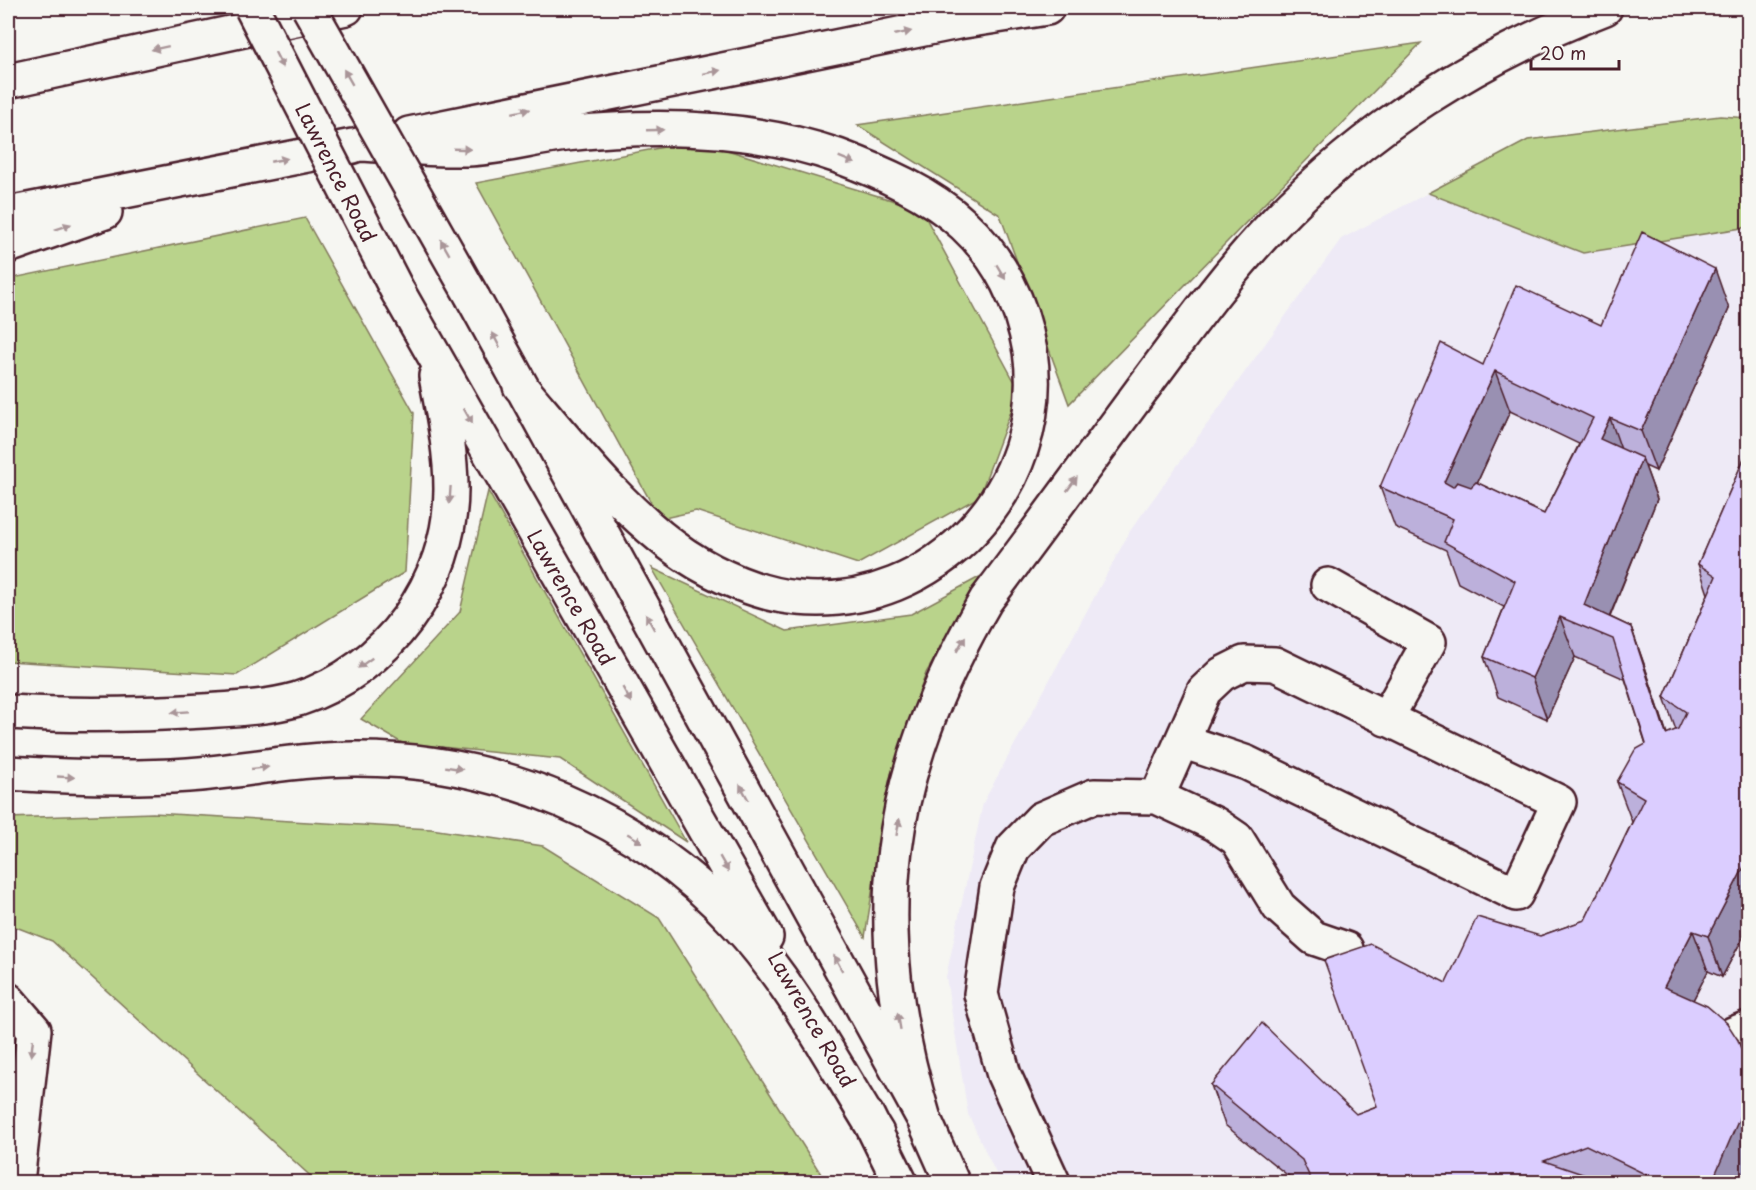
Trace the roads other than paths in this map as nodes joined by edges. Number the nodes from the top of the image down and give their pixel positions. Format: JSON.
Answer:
{"nodes":[{"id":1,"x":252,"y":8,"type":"edge"},
{"id":2,"x":282,"y":8,"type":"edge"},
{"id":3,"x":309,"y":8,"type":"edge"},
{"id":4,"x":346,"y":8,"type":"edge"},
{"id":5,"x":1047,"y":8,"type":"edge"},
{"id":6,"x":1605,"y":8,"type":"edge"},
{"id":7,"x":217,"y":37,"type":"junction"},
{"id":8,"x":96,"y":62,"type":"junction"},
{"id":9,"x":8,"y":72,"type":"edge"},
{"id":10,"x":8,"y":81,"type":"edge"},
{"id":11,"x":361,"y":144,"type":"junction"},
{"id":12,"x":222,"y":171,"type":"junction"},
{"id":13,"x":8,"y":214,"type":"edge"},
{"id":14,"x":8,"y":246,"type":"edge"},
{"id":15,"x":433,"y":354,"type":"junction"},
{"id":16,"x":520,"y":386,"type":"junction"},
{"id":17,"x":1328,"y":585,"type":"dead end"},
{"id":18,"x":8,"y":712,"type":"edge"},
{"id":19,"x":1386,"y":719,"type":"junction"},
{"id":20,"x":1182,"y":741,"type":"junction"},
{"id":21,"x":8,"y":773,"type":"edge"},
{"id":22,"x":1157,"y":798,"type":"junction"},
{"id":23,"x":1346,"y":949,"type":"dead end"},
{"id":24,"x":8,"y":1000,"type":"edge"},
{"id":25,"x":924,"y":1119,"type":"junction"},
{"id":26,"x":877,"y":1133,"type":"junction"},
{"id":27,"x":17,"y":1182,"type":"edge"},
{"id":28,"x":900,"y":1182,"type":"edge"},
{"id":29,"x":952,"y":1182,"type":"edge"},
{"id":30,"x":1053,"y":1182,"type":"edge"}],
"edges":[{"from":1,"to":15,"type":"main road","name":"Lawrence Road","one_way":true,"bridge":true},
{"from":2,"to":7,"type":"main road"},
{"from":16,"to":3,"type":"main road","one_way":true,"bridge":true},
{"from":4,"to":7,"type":"main road"},
{"from":11,"to":5,"type":"main road","one_way":true},
{"from":25,"to":6,"type":"main road","one_way":true},
{"from":7,"to":8,"type":"main road","one_way":true},
{"from":8,"to":9,"type":"main road"},
{"from":8,"to":10,"type":"main road"},
{"from":12,"to":11,"type":"main road","one_way":true},
{"from":11,"to":16,"type":"main road","one_way":true},
{"from":12,"to":13,"type":"main road"},
{"from":14,"to":12,"type":"main road","one_way":true},
{"from":15,"to":18,"type":"main road","one_way":true},
{"from":15,"to":26,"type":"main road","name":"Lawrence Road","one_way":true},
{"from":25,"to":16,"type":"main road","one_way":true},
{"from":17,"to":19,"type":"main road"},
{"from":19,"to":20,"type":"main road"},
{"from":19,"to":20,"type":"main road"},
{"from":20,"to":22,"type":"main road"},
{"from":21,"to":26,"type":"main road","one_way":true},
{"from":22,"to":23,"type":"main road"},
{"from":22,"to":30,"type":"main road"},
{"from":24,"to":27,"type":"main road","one_way":true},
{"from":25,"to":29,"type":"main road"},
{"from":26,"to":28,"type":"main road","name":"Lawrence Road"}]}
